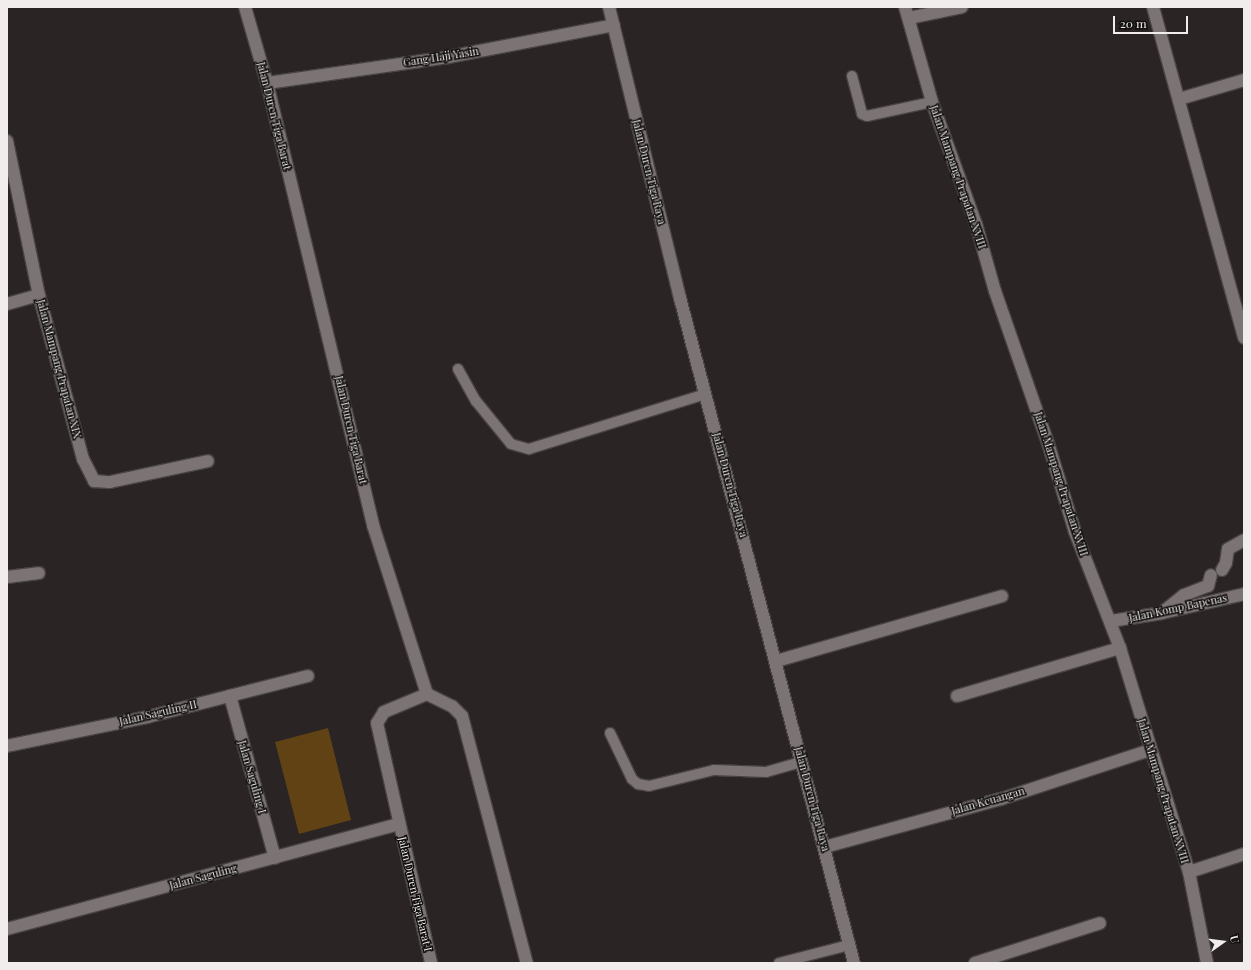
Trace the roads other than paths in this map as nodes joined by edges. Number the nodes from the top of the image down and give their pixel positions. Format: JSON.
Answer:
{"nodes":[{"id":1,"x":245,"y":7,"type":"edge"},
{"id":2,"x":609,"y":7,"type":"edge"},
{"id":3,"x":962,"y":7,"type":"edge"},
{"id":4,"x":1153,"y":7,"type":"edge"},
{"id":5,"x":907,"y":13,"type":"edge"},
{"id":6,"x":614,"y":25,"type":"junction"},
{"id":7,"x":852,"y":76,"type":"dead end"},
{"id":8,"x":1244,"y":80,"type":"edge"},
{"id":9,"x":267,"y":83,"type":"junction"},
{"id":10,"x":1179,"y":99,"type":"junction"},
{"id":11,"x":932,"y":102,"type":"junction"},
{"id":12,"x":7,"y":141,"type":"edge"},
{"id":13,"x":39,"y":295,"type":"junction"},
{"id":14,"x":7,"y":304,"type":"edge"},
{"id":15,"x":1244,"y":338,"type":"edge"},
{"id":16,"x":458,"y":369,"type":"dead end"},
{"id":17,"x":706,"y":394,"type":"junction"},
{"id":18,"x":208,"y":460,"type":"dead end"},
{"id":19,"x":1244,"y":540,"type":"edge"},
{"id":20,"x":39,"y":573,"type":"dead end"},
{"id":21,"x":7,"y":577,"type":"edge"},
{"id":22,"x":1244,"y":594,"type":"edge"},
{"id":23,"x":1002,"y":596,"type":"dead end"},
{"id":24,"x":1162,"y":614,"type":"junction"},
{"id":25,"x":1111,"y":621,"type":"junction"},
{"id":26,"x":1120,"y":648,"type":"junction"},
{"id":27,"x":776,"y":661,"type":"junction"},
{"id":28,"x":308,"y":676,"type":"dead end"},
{"id":29,"x":427,"y":694,"type":"junction"},
{"id":30,"x":230,"y":696,"type":"junction"},
{"id":31,"x":957,"y":696,"type":"dead end"},
{"id":32,"x":610,"y":733,"type":"dead end"},
{"id":33,"x":7,"y":746,"type":"edge"},
{"id":34,"x":1150,"y":750,"type":"junction"},
{"id":35,"x":801,"y":762,"type":"junction"},
{"id":36,"x":399,"y":824,"type":"junction"},
{"id":37,"x":825,"y":847,"type":"junction"},
{"id":38,"x":1244,"y":854,"type":"edge"},
{"id":39,"x":275,"y":858,"type":"junction"},
{"id":40,"x":1189,"y":872,"type":"junction"},
{"id":41,"x":1100,"y":923,"type":"dead end"},
{"id":42,"x":7,"y":929,"type":"edge"},
{"id":43,"x":849,"y":944,"type":"junction"},
{"id":44,"x":431,"y":963,"type":"edge"},
{"id":45,"x":527,"y":963,"type":"edge"},
{"id":46,"x":779,"y":963,"type":"edge"},
{"id":47,"x":854,"y":963,"type":"edge"},
{"id":48,"x":975,"y":963,"type":"edge"},
{"id":49,"x":1207,"y":963,"type":"edge"}],
"edges":[{"from":1,"to":9,"type":"street","name":"Jalan Duren Tiga Barat"},
{"from":2,"to":6,"type":"street","name":"Jalan Duren Tiga Raya"},
{"from":3,"to":5,"type":"street"},
{"from":4,"to":10,"type":"street"},
{"from":5,"to":11,"type":"street","name":"Jalan Mampang Prapatan XVIII"},
{"from":6,"to":9,"type":"street","name":"Gang Haji Yasin"},
{"from":6,"to":17,"type":"street","name":"Jalan Duren Tiga Raya"},
{"from":7,"to":11,"type":"lane"},
{"from":8,"to":10,"type":"street"},
{"from":9,"to":29,"type":"street","name":"Jalan Duren Tiga Barat"},
{"from":10,"to":15,"type":"street"},
{"from":11,"to":25,"type":"street","name":"Jalan Mampang Prapatan XVIII"},
{"from":12,"to":13,"type":"street","name":"Jalan Mampang Prapatan XIX"},
{"from":13,"to":14,"type":"street"},
{"from":13,"to":18,"type":"street","name":"Jalan Mampang Prapatan XIX"},
{"from":16,"to":17,"type":"lane"},
{"from":17,"to":27,"type":"street","name":"Jalan Duren Tiga Raya"},
{"from":19,"to":24,"type":"street"},
{"from":20,"to":21,"type":"street"},
{"from":22,"to":24,"type":"street","name":"Jalan Komp Bapenas"},
{"from":23,"to":27,"type":"street"},
{"from":24,"to":25,"type":"street","name":"Jalan Komp Bapenas"},
{"from":25,"to":26,"type":"street","name":"Jalan Mampang Prapatan XVIII"},
{"from":26,"to":31,"type":"street"},
{"from":26,"to":34,"type":"street","name":"Jalan Mampang Prapatan XVIII"},
{"from":27,"to":35,"type":"street","name":"Jalan Duren Tiga Raya"},
{"from":28,"to":30,"type":"street","name":"Jalan Saguling II"},
{"from":29,"to":36,"type":"street"},
{"from":29,"to":45,"type":"street"},
{"from":30,"to":33,"type":"street","name":"Jalan Saguling II"},
{"from":30,"to":39,"type":"street","name":"Jalan Saguling I"},
{"from":32,"to":35,"type":"lane"},
{"from":34,"to":37,"type":"street","name":"Jalan Keuangan"},
{"from":34,"to":40,"type":"street","name":"Jalan Mampang Prapatan XVIII"},
{"from":35,"to":37,"type":"street","name":"Jalan Duren Tiga Raya"},
{"from":36,"to":39,"type":"street","name":"Jalan Saguling"},
{"from":36,"to":44,"type":"street","name":"Jalan Duren Tiga Barat I"},
{"from":37,"to":43,"type":"street","name":"Jalan Duren Tiga Raya"},
{"from":38,"to":40,"type":"street"},
{"from":39,"to":42,"type":"street","name":"Jalan Saguling"},
{"from":40,"to":49,"type":"street","name":"Jalan Mampang Prapatan XVIII"},
{"from":41,"to":48,"type":"street"},
{"from":43,"to":46,"type":"lane"},
{"from":43,"to":47,"type":"street","name":"Jalan Duren Tiga Raya"}]}
